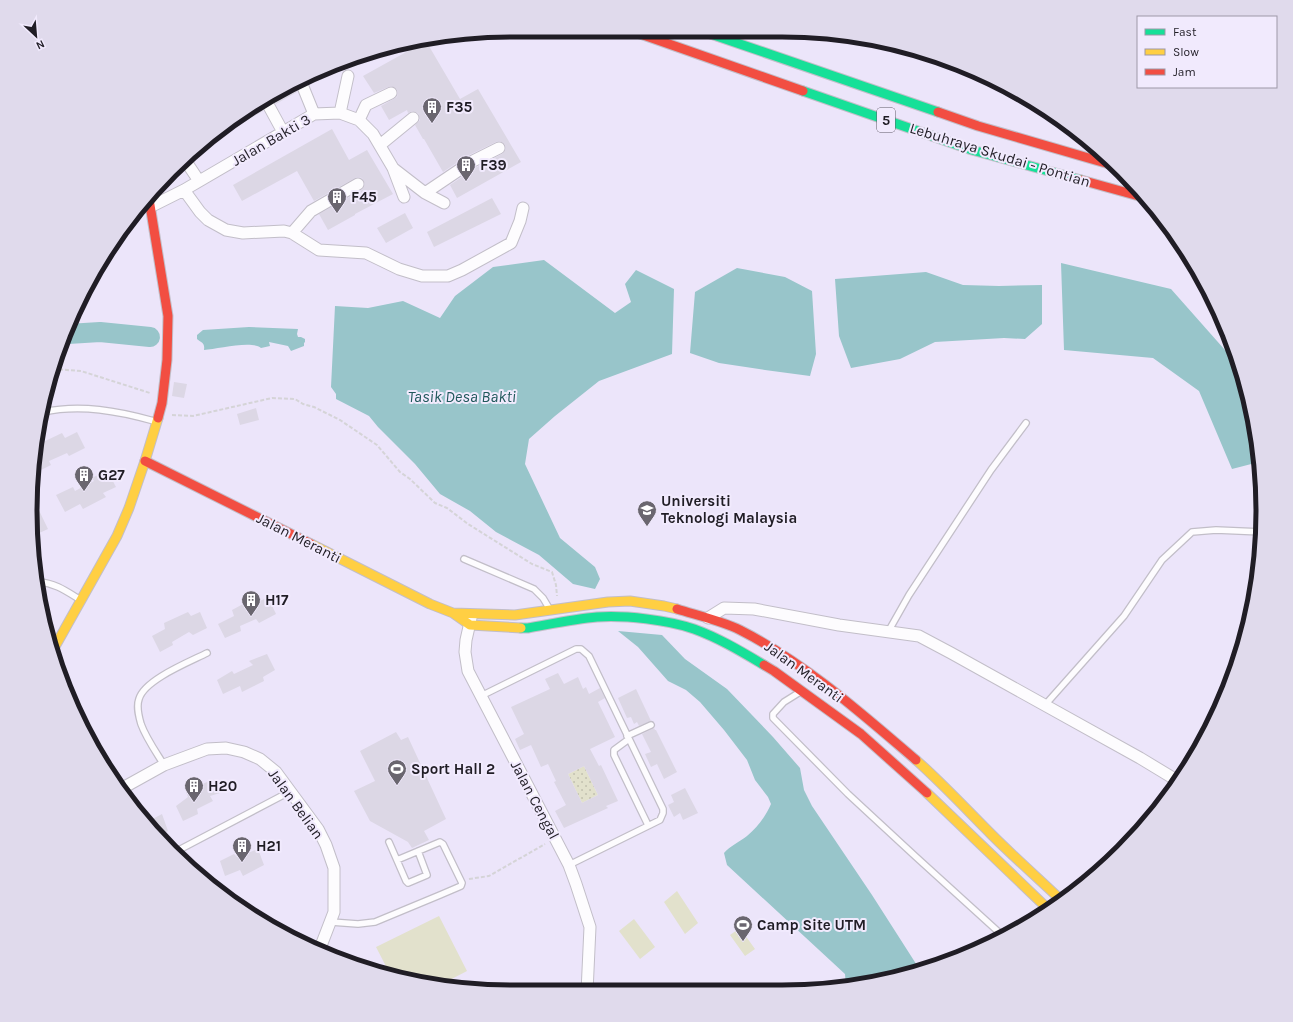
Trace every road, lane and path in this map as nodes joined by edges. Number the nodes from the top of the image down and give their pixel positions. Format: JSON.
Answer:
{"nodes":[{"id":1,"x":648,"y":37,"type":"edge"},
{"id":2,"x":719,"y":37,"type":"edge"},
{"id":3,"x":348,"y":76,"type":"dead end"},
{"id":4,"x":302,"y":85,"type":"edge"},
{"id":5,"x":391,"y":93,"type":"dead end"},
{"id":6,"x":268,"y":105,"type":"edge"},
{"id":7,"x":340,"y":113,"type":"junction"},
{"id":8,"x":314,"y":114,"type":"junction"},
{"id":9,"x":413,"y":118,"type":"dead end"},
{"id":10,"x":359,"y":120,"type":"junction"},
{"id":11,"x":283,"y":132,"type":"junction"},
{"id":12,"x":380,"y":145,"type":"junction"},
{"id":13,"x":499,"y":148,"type":"dead end"},
{"id":14,"x":1102,"y":162,"type":"edge"},
{"id":15,"x":188,"y":165,"type":"edge"},
{"id":16,"x":393,"y":168,"type":"junction"},
{"id":17,"x":199,"y":181,"type":"junction"},
{"id":18,"x":358,"y":184,"type":"dead end"},
{"id":19,"x":184,"y":190,"type":"junction"},
{"id":20,"x":425,"y":193,"type":"junction"},
{"id":21,"x":1135,"y":195,"type":"edge"},
{"id":22,"x":404,"y":197,"type":"dead end"},
{"id":23,"x":444,"y":202,"type":"dead end"},
{"id":24,"x":150,"y":203,"type":"edge"},
{"id":25,"x":151,"y":203,"type":"edge"},
{"id":26,"x":523,"y":208,"type":"dead end"},
{"id":27,"x":292,"y":233,"type":"junction"},
{"id":28,"x":59,"y":369,"type":"edge"},
{"id":29,"x":162,"y":397,"type":"junction"},
{"id":30,"x":48,"y":411,"type":"edge"},
{"id":31,"x":158,"y":418,"type":"junction"},
{"id":32,"x":1026,"y":423,"type":"dead end"},
{"id":33,"x":146,"y":461,"type":"junction"},
{"id":34,"x":1255,"y":532,"type":"edge"},
{"id":35,"x":464,"y":559,"type":"dead end"},
{"id":36,"x":42,"y":582,"type":"edge"},
{"id":37,"x":82,"y":600,"type":"junction"},
{"id":38,"x":554,"y":610,"type":"junction"},
{"id":39,"x":453,"y":613,"type":"junction"},
{"id":40,"x":472,"y":613,"type":"junction"},
{"id":41,"x":708,"y":618,"type":"junction"},
{"id":42,"x":470,"y":625,"type":"junction"},
{"id":43,"x":888,"y":632,"type":"junction"},
{"id":44,"x":56,"y":644,"type":"edge"},
{"id":45,"x":207,"y":653,"type":"dead end"},
{"id":46,"x":802,"y":690,"type":"junction"},
{"id":47,"x":481,"y":696,"type":"junction"},
{"id":48,"x":1046,"y":705,"type":"junction"},
{"id":49,"x":651,"y":725,"type":"dead end"},
{"id":50,"x":628,"y":738,"type":"junction"},
{"id":51,"x":164,"y":765,"type":"junction"},
{"id":52,"x":1173,"y":778,"type":"edge"},
{"id":53,"x":126,"y":787,"type":"edge"},
{"id":54,"x":291,"y":791,"type":"junction"},
{"id":55,"x":648,"y":825,"type":"junction"},
{"id":56,"x":555,"y":839,"type":"junction"},
{"id":57,"x":389,"y":842,"type":"dead end"},
{"id":58,"x":180,"y":850,"type":"edge"},
{"id":59,"x":418,"y":851,"type":"junction"},
{"id":60,"x":397,"y":860,"type":"junction"},
{"id":61,"x":569,"y":865,"type":"junction"},
{"id":62,"x":462,"y":880,"type":"junction"},
{"id":63,"x":1057,"y":896,"type":"edge"},
{"id":64,"x":1044,"y":906,"type":"edge"},
{"id":65,"x":331,"y":922,"type":"junction"},
{"id":66,"x":999,"y":932,"type":"edge"},
{"id":67,"x":321,"y":945,"type":"edge"},
{"id":68,"x":587,"y":985,"type":"edge"}],
"edges":[{"from":1,"to":21,"type":"main road","name":"Lebuhraya Skudai - Pontian","number":"5"},
{"from":2,"to":14,"type":"main road","name":"Lebuhraya Skudai - Pontian","number":"5"},
{"from":3,"to":7,"type":"street"},
{"from":4,"to":8,"type":"street"},
{"from":5,"to":10,"type":"street"},
{"from":6,"to":11,"type":"street"},
{"from":7,"to":8,"type":"street","name":"Jalan Bakti 3"},
{"from":7,"to":10,"type":"street","name":"Jalan Bakti 3"},
{"from":8,"to":11,"type":"street","name":"Jalan Bakti 3"},
{"from":9,"to":12,"type":"street"},
{"from":10,"to":12,"type":"street","name":"Jalan Bakti 3"},
{"from":11,"to":17,"type":"street","name":"Jalan Bakti 3"},
{"from":12,"to":16,"type":"street","name":"Jalan Bakti 3"},
{"from":13,"to":20,"type":"street"},
{"from":15,"to":17,"type":"street"},
{"from":16,"to":20,"type":"street"},
{"from":16,"to":22,"type":"street","name":"Jalan Bakti 3"},
{"from":17,"to":19,"type":"street","name":"Jalan Bakti 3"},
{"from":18,"to":27,"type":"street"},
{"from":19,"to":25,"type":"street","name":"Jalan Bakti 3"},
{"from":19,"to":27,"type":"street"},
{"from":20,"to":23,"type":"street"},
{"from":24,"to":29,"type":"main road"},
{"from":26,"to":27,"type":"street"},
{"from":28,"to":29,"type":"path"},
{"from":29,"to":31,"type":"main road"},
{"from":30,"to":31,"type":"lane"},
{"from":31,"to":33,"type":"main road"},
{"from":31,"to":38,"type":"path"},
{"from":32,"to":43,"type":"lane"},
{"from":33,"to":37,"type":"main road"},
{"from":33,"to":39,"type":"main road","name":"Jalan Meranti"},
{"from":34,"to":48,"type":"lane"},
{"from":35,"to":38,"type":"lane"},
{"from":36,"to":37,"type":"lane"},
{"from":37,"to":44,"type":"main road"},
{"from":38,"to":40,"type":"main road","name":"Jalan Meranti"},
{"from":38,"to":41,"type":"main road","name":"Jalan Meranti"},
{"from":39,"to":40,"type":"main road","name":"Jalan Meranti"},
{"from":39,"to":42,"type":"main road","name":"Jalan Meranti"},
{"from":40,"to":42,"type":"street","name":"Jalan Cengal"},
{"from":41,"to":43,"type":"street"},
{"from":41,"to":63,"type":"main road","name":"Jalan Meranti"},
{"from":42,"to":46,"type":"main road","name":"Jalan Meranti"},
{"from":42,"to":47,"type":"street","name":"Jalan Cengal"},
{"from":43,"to":48,"type":"street"},
{"from":45,"to":51,"type":"lane"},
{"from":46,"to":64,"type":"main road","name":"Jalan Meranti"},
{"from":46,"to":66,"type":"lane"},
{"from":47,"to":50,"type":"lane"},
{"from":47,"to":56,"type":"street","name":"Jalan Cengal"},
{"from":48,"to":52,"type":"street"},
{"from":49,"to":50,"type":"lane"},
{"from":50,"to":55,"type":"lane"},
{"from":50,"to":55,"type":"lane"},
{"from":51,"to":53,"type":"street","name":"Jalan Belian"},
{"from":51,"to":54,"type":"street","name":"Jalan Belian"},
{"from":54,"to":58,"type":"lane"},
{"from":54,"to":65,"type":"street","name":"Jalan Belian"},
{"from":55,"to":61,"type":"lane"},
{"from":56,"to":61,"type":"street","name":"Jalan Cengal"},
{"from":56,"to":62,"type":"path"},
{"from":57,"to":60,"type":"lane"},
{"from":59,"to":60,"type":"lane"},
{"from":59,"to":60,"type":"lane"},
{"from":59,"to":62,"type":"lane"},
{"from":61,"to":68,"type":"street","name":"Jalan Cengal"},
{"from":62,"to":65,"type":"lane"},
{"from":65,"to":67,"type":"street","name":"Jalan Belian"}]}
